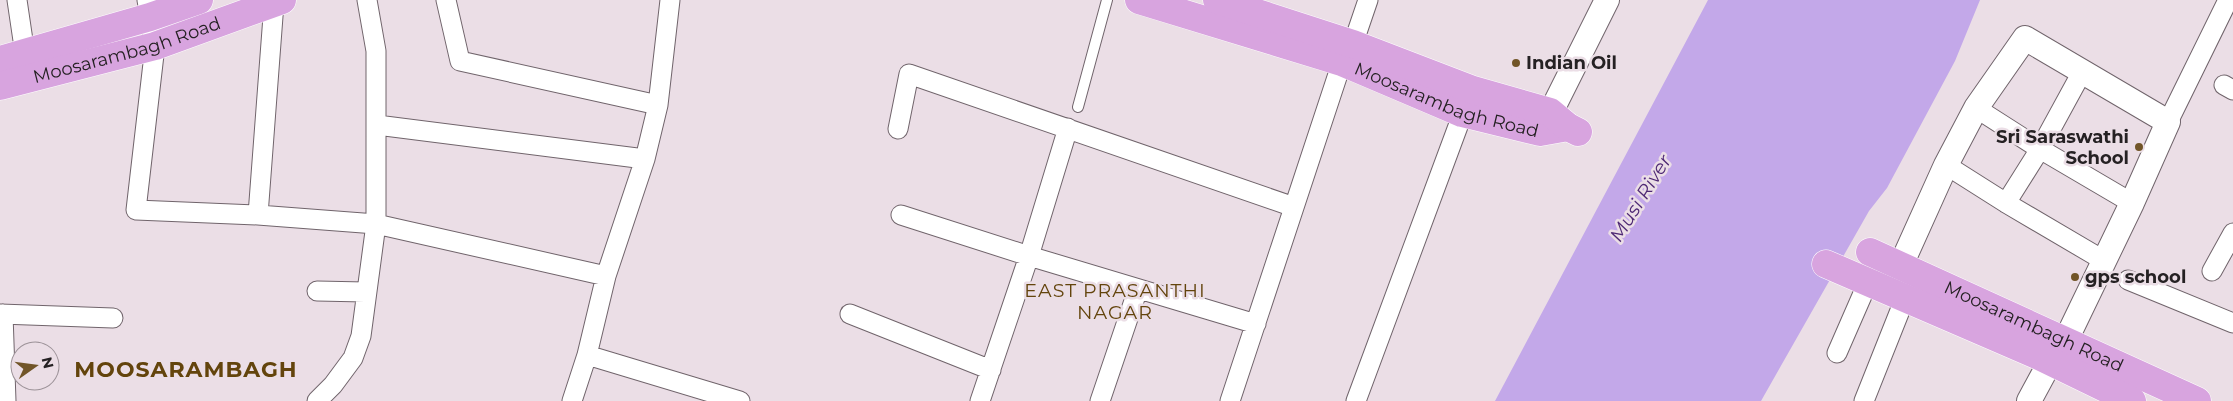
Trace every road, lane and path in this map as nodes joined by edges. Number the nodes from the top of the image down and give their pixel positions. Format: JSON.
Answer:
{"nodes":[{"id":1,"x":17,"y":0,"type":"edge"},
{"id":2,"x":199,"y":0,"type":"edge"},
{"id":3,"x":367,"y":0,"type":"edge"},
{"id":4,"x":446,"y":0,"type":"edge"},
{"id":5,"x":670,"y":0,"type":"edge"},
{"id":6,"x":1107,"y":0,"type":"edge"},
{"id":7,"x":1139,"y":0,"type":"edge"},
{"id":8,"x":1218,"y":0,"type":"edge"},
{"id":9,"x":1368,"y":0,"type":"edge"},
{"id":10,"x":1607,"y":0,"type":"edge"},
{"id":11,"x":2228,"y":0,"type":"edge"},
{"id":12,"x":278,"y":1,"type":"edge"},
{"id":13,"x":148,"y":8,"type":"edge"},
{"id":14,"x":155,"y":46,"type":"junction"},
{"id":15,"x":1348,"y":53,"type":"junction"},
{"id":16,"x":12,"y":57,"type":"edge"},
{"id":17,"x":2082,"y":72,"type":"junction"},
{"id":18,"x":0,"y":86,"type":"edge"},
{"id":19,"x":1468,"y":102,"type":"junction"},
{"id":20,"x":658,"y":105,"type":"junction"},
{"id":21,"x":1078,"y":107,"type":"dead end"},
{"id":22,"x":1976,"y":108,"type":"junction"},
{"id":23,"x":2168,"y":122,"type":"junction"},
{"id":24,"x":377,"y":125,"type":"junction"},
{"id":25,"x":1560,"y":126,"type":"joint"},
{"id":26,"x":1068,"y":128,"type":"junction"},
{"id":27,"x":898,"y":129,"type":"dead end"},
{"id":28,"x":2040,"y":149,"type":"junction"},
{"id":29,"x":644,"y":159,"type":"junction"},
{"id":30,"x":1946,"y":165,"type":"junction"},
{"id":31,"x":2006,"y":203,"type":"junction"},
{"id":32,"x":2132,"y":203,"type":"junction"},
{"id":33,"x":1294,"y":207,"type":"junction"},
{"id":34,"x":258,"y":215,"type":"junction"},
{"id":35,"x":901,"y":215,"type":"dead end"},
{"id":36,"x":376,"y":224,"type":"junction"},
{"id":37,"x":2233,"y":233,"type":"edge"},
{"id":38,"x":1870,"y":252,"type":"dead end"},
{"id":39,"x":1029,"y":256,"type":"junction"},
{"id":40,"x":2103,"y":260,"type":"junction"},
{"id":41,"x":1826,"y":264,"type":"dead end"},
{"id":42,"x":1901,"y":265,"type":"junction"},
{"id":43,"x":2212,"y":271,"type":"dead end"},
{"id":44,"x":606,"y":276,"type":"junction"},
{"id":45,"x":2128,"y":280,"type":"dead end"},
{"id":46,"x":1868,"y":282,"type":"junction"},
{"id":47,"x":1138,"y":289,"type":"junction"},
{"id":48,"x":316,"y":291,"type":"dead end"},
{"id":49,"x":365,"y":292,"type":"junction"},
{"id":50,"x":1905,"y":298,"type":"junction"},
{"id":51,"x":2,"y":314,"type":"edge"},
{"id":52,"x":850,"y":314,"type":"dead end"},
{"id":53,"x":113,"y":318,"type":"dead end"},
{"id":54,"x":2233,"y":323,"type":"edge"},
{"id":55,"x":1256,"y":324,"type":"junction"},
{"id":56,"x":2058,"y":352,"type":"junction"},
{"id":57,"x":1837,"y":353,"type":"dead end"},
{"id":58,"x":587,"y":355,"type":"junction"},
{"id":59,"x":990,"y":370,"type":"junction"},
{"id":60,"x":692,"y":394,"type":"edge"},
{"id":61,"x":1866,"y":400,"type":"edge"},
{"id":62,"x":6,"y":401,"type":"edge"},
{"id":63,"x":317,"y":401,"type":"edge"},
{"id":64,"x":572,"y":401,"type":"edge"},
{"id":65,"x":740,"y":401,"type":"edge"},
{"id":66,"x":980,"y":401,"type":"edge"},
{"id":67,"x":1100,"y":401,"type":"edge"},
{"id":68,"x":1230,"y":401,"type":"edge"},
{"id":69,"x":1356,"y":401,"type":"edge"},
{"id":70,"x":2029,"y":401,"type":"edge"},
{"id":71,"x":2132,"y":401,"type":"edge"},
{"id":72,"x":2197,"y":401,"type":"edge"}],
"edges":[{"from":1,"to":16,"type":"street"},
{"from":2,"to":13,"type":"main road","name":"Moosarambagh Road"},
{"from":3,"to":24,"type":"street"},
{"from":4,"to":20,"type":"street"},
{"from":5,"to":20,"type":"street"},
{"from":6,"to":21,"type":"lane"},
{"from":7,"to":15,"type":"main road","name":"Moosarambagh Road"},
{"from":8,"to":15,"type":"main road","name":"Moosarambagh Road"},
{"from":9,"to":15,"type":"street"},
{"from":10,"to":25,"type":"street"},
{"from":11,"to":23,"type":"street"},
{"from":12,"to":14,"type":"main road","name":"Moosarambagh Road"},
{"from":12,"to":34,"type":"street"},
{"from":13,"to":14,"type":"street"},
{"from":13,"to":16,"type":"main road","name":"Moosarambagh Road"},
{"from":14,"to":18,"type":"main road","name":"Moosarambagh Road"},
{"from":14,"to":34,"type":"street"},
{"from":15,"to":19,"type":"main road","name":"Moosarambagh Road"},
{"from":15,"to":33,"type":"street"},
{"from":17,"to":22,"type":"street"},
{"from":17,"to":23,"type":"street"},
{"from":17,"to":28,"type":"street"},
{"from":19,"to":25,"type":"main road","name":"Moosarambagh Road"},
{"from":19,"to":69,"type":"street"},
{"from":20,"to":29,"type":"street"},
{"from":22,"to":28,"type":"street"},
{"from":22,"to":30,"type":"street"},
{"from":23,"to":32,"type":"street"},
{"from":24,"to":29,"type":"street"},
{"from":24,"to":36,"type":"street"},
{"from":26,"to":27,"type":"street"},
{"from":26,"to":33,"type":"street"},
{"from":26,"to":39,"type":"street"},
{"from":28,"to":31,"type":"street"},
{"from":28,"to":32,"type":"street"},
{"from":29,"to":44,"type":"street"},
{"from":30,"to":31,"type":"street"},
{"from":30,"to":42,"type":"street"},
{"from":31,"to":40,"type":"street"},
{"from":32,"to":40,"type":"street"},
{"from":33,"to":55,"type":"street"},
{"from":34,"to":36,"type":"street"},
{"from":35,"to":39,"type":"street"},
{"from":36,"to":44,"type":"street"},
{"from":36,"to":49,"type":"street"},
{"from":37,"to":43,"type":"street"},
{"from":38,"to":42,"type":"main road","name":"Moosarambagh Road"},
{"from":39,"to":47,"type":"street"},
{"from":39,"to":59,"type":"street"},
{"from":40,"to":56,"type":"street"},
{"from":41,"to":46,"type":"main road","name":"Moosarambagh Road"},
{"from":42,"to":56,"type":"main road","name":"Moosarambagh Road"},
{"from":44,"to":58,"type":"street"},
{"from":45,"to":54,"type":"street"},
{"from":46,"to":50,"type":"main road","name":"Moosarambagh Road"},
{"from":46,"to":57,"type":"street"},
{"from":47,"to":55,"type":"street"},
{"from":47,"to":67,"type":"street"},
{"from":48,"to":49,"type":"street"},
{"from":49,"to":63,"type":"street"},
{"from":50,"to":56,"type":"main road","name":"Moosarambagh Road"},
{"from":50,"to":61,"type":"street"},
{"from":51,"to":53,"type":"street"},
{"from":51,"to":62,"type":"street"},
{"from":52,"to":59,"type":"street"},
{"from":55,"to":68,"type":"street"},
{"from":56,"to":70,"type":"street"},
{"from":56,"to":71,"type":"main road","name":"Moosarambagh Road"},
{"from":56,"to":72,"type":"main road","name":"Moosarambagh Road"},
{"from":58,"to":60,"type":"street"},
{"from":58,"to":64,"type":"street"},
{"from":59,"to":66,"type":"street"},
{"from":60,"to":65,"type":"street"}]}
